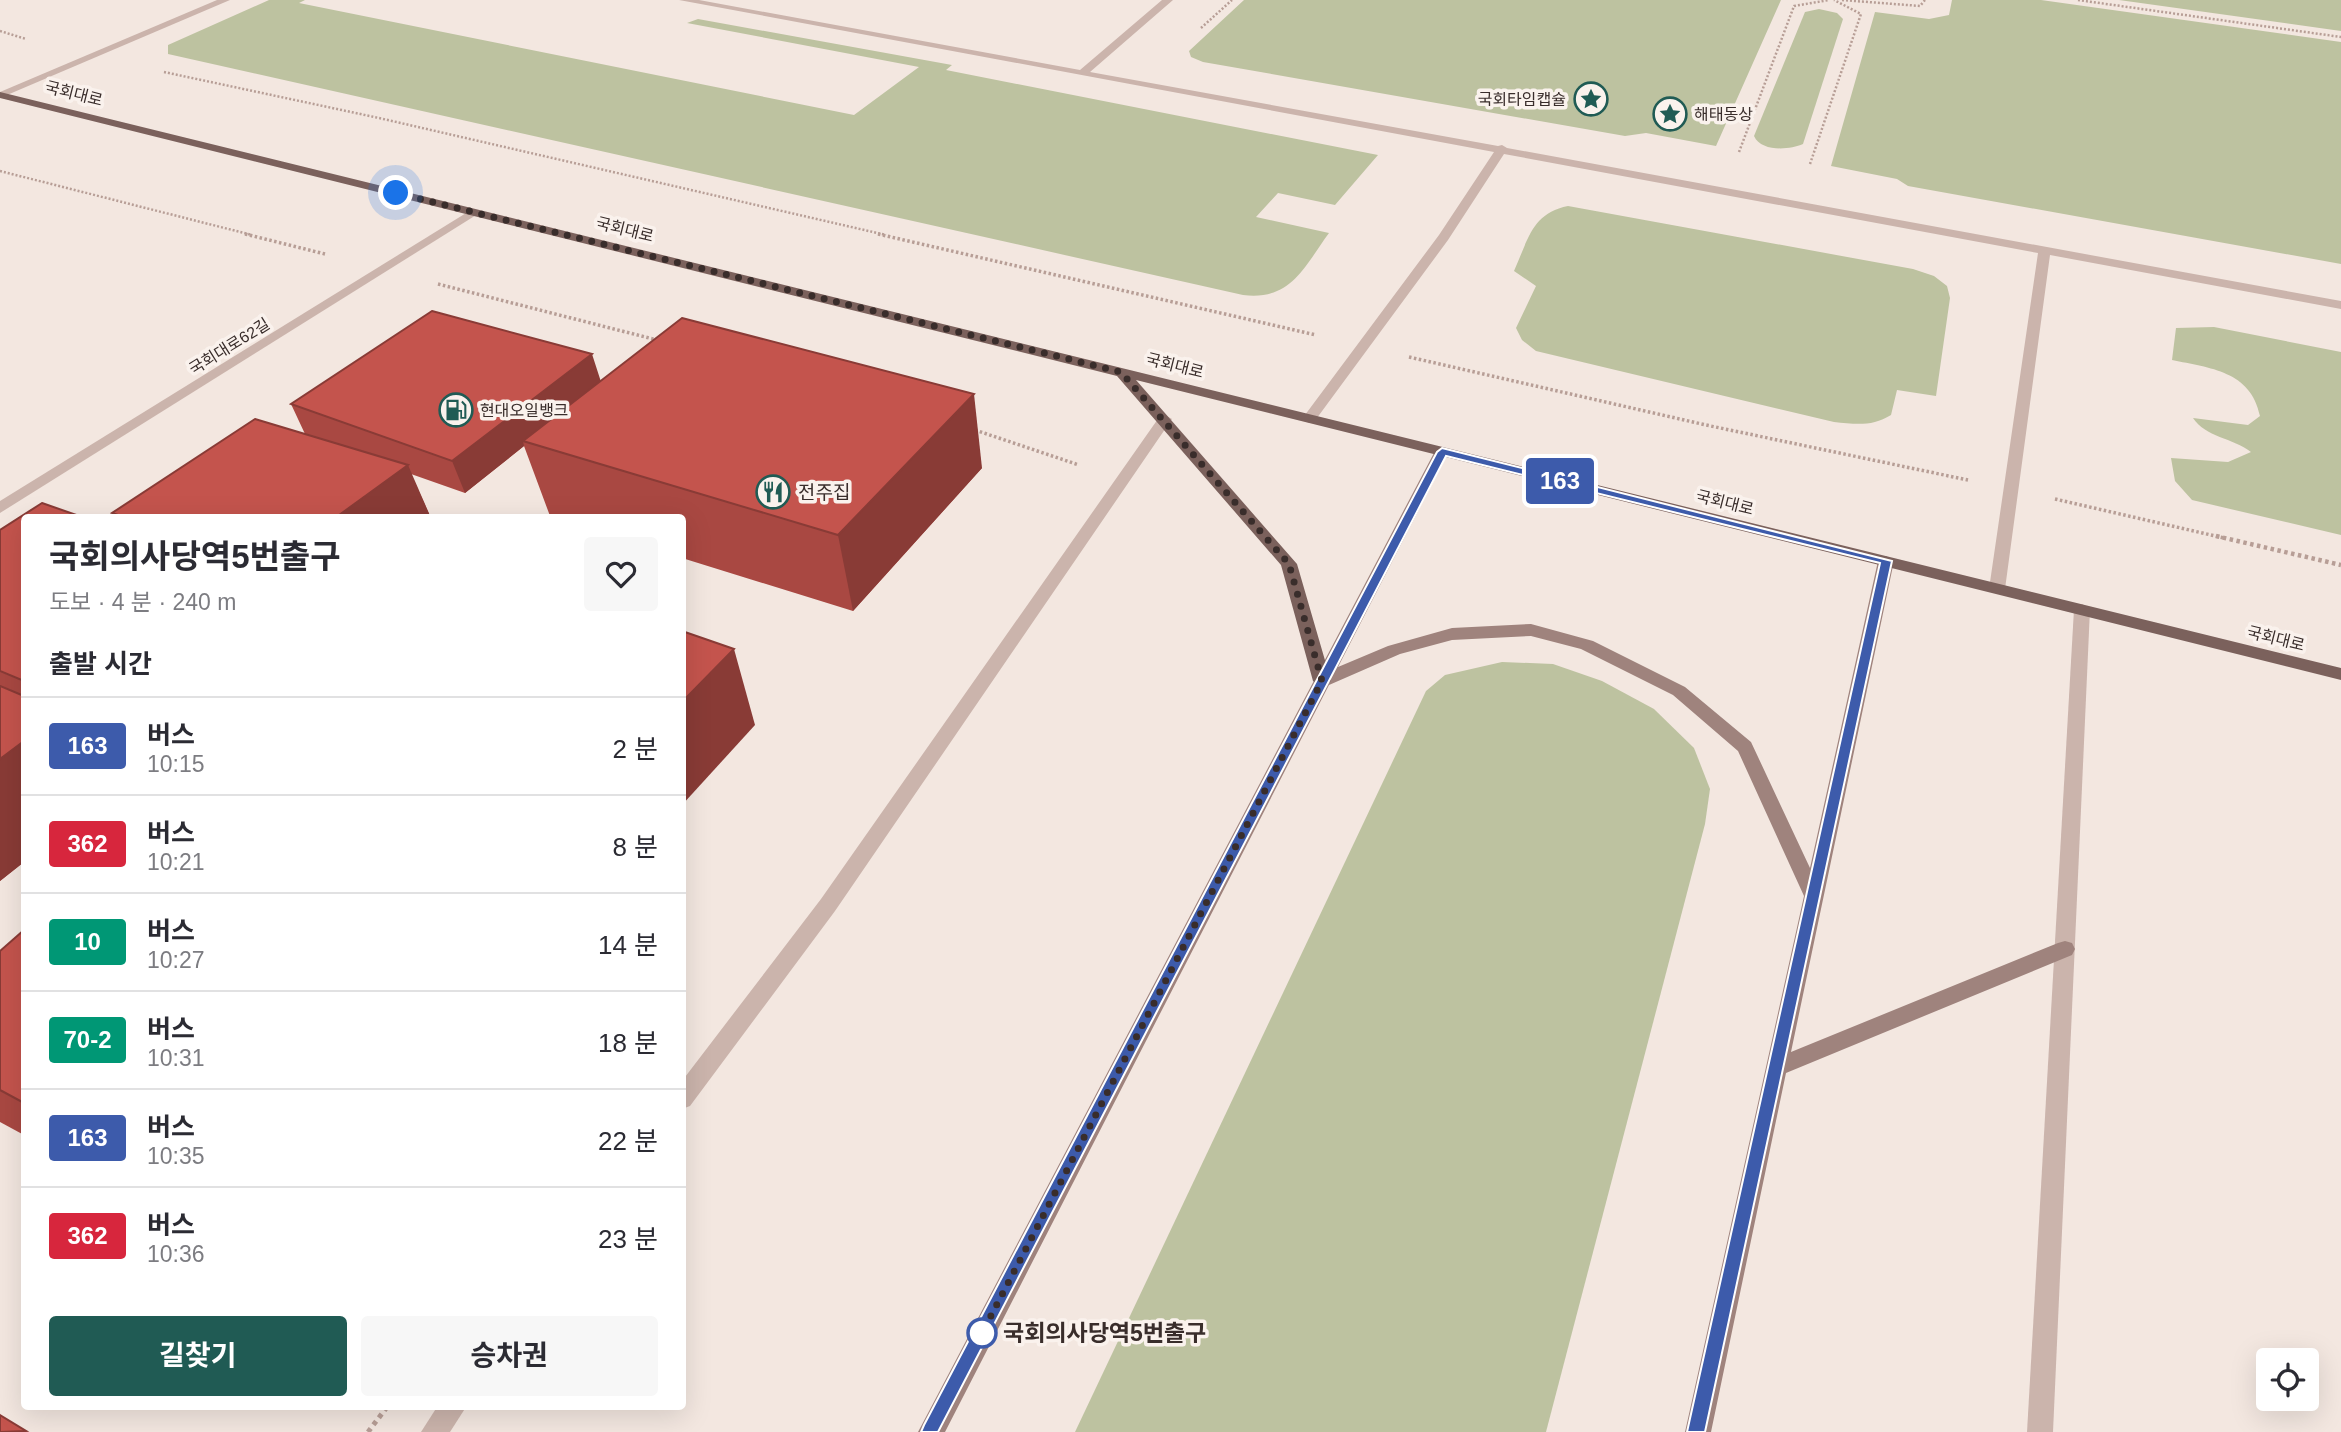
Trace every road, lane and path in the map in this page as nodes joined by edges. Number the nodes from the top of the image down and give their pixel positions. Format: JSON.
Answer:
{"nodes":[{"id":1,"x":225,"y":0,"type":"edge"},
{"id":2,"x":684,"y":0,"type":"edge"},
{"id":3,"x":1168,"y":0,"type":"edge"},
{"id":4,"x":1829,"y":0,"type":"edge"},
{"id":5,"x":1835,"y":0,"type":"edge"},
{"id":6,"x":1842,"y":0,"type":"edge"},
{"id":7,"x":1925,"y":0,"type":"edge"},
{"id":8,"x":2078,"y":0,"type":"edge"},
{"id":9,"x":0,"y":32,"type":"edge"},
{"id":10,"x":2341,"y":37,"type":"edge"},
{"id":11,"x":92,"y":57,"type":"junction"},
{"id":12,"x":1083,"y":73,"type":"junction"},
{"id":13,"x":1,"y":95,"type":"edge"},
{"id":14,"x":1502,"y":148,"type":"junction"},
{"id":15,"x":1736,"y":160,"type":"dead end"},
{"id":16,"x":0,"y":171,"type":"edge"},
{"id":17,"x":1807,"y":173,"type":"dead end"},
{"id":18,"x":475,"y":212,"type":"junction"},
{"id":19,"x":2045,"y":251,"type":"junction"},
{"id":20,"x":384,"y":270,"type":"junction"},
{"id":21,"x":2341,"y":305,"type":"edge"},
{"id":22,"x":667,"y":343,"type":"edge"},
{"id":23,"x":1363,"y":346,"type":"junction"},
{"id":24,"x":1121,"y":372,"type":"junction"},
{"id":25,"x":1165,"y":419,"type":"junction"},
{"id":26,"x":1310,"y":419,"type":"junction"},
{"id":27,"x":973,"y":429,"type":"edge"},
{"id":28,"x":1442,"y":452,"type":"junction"},
{"id":29,"x":1088,"y":468,"type":"dead end"},
{"id":30,"x":2012,"y":490,"type":"junction"},
{"id":31,"x":0,"y":508,"type":"edge"},
{"id":32,"x":1886,"y":561,"type":"junction"},
{"id":33,"x":2341,"y":565,"type":"edge"},
{"id":34,"x":1997,"y":589,"type":"junction"},
{"id":35,"x":2082,"y":610,"type":"junction"},
{"id":36,"x":2341,"y":674,"type":"edge"},
{"id":37,"x":1322,"y":681,"type":"junction"},
{"id":38,"x":1814,"y":897,"type":"junction"},
{"id":39,"x":2065,"y":949,"type":"junction"},
{"id":40,"x":1777,"y":1067,"type":"junction"},
{"id":41,"x":686,"y":1094,"type":"edge"},
{"id":42,"x":385,"y":1410,"type":"edge"},
{"id":43,"x":451,"y":1410,"type":"edge"},
{"id":44,"x":368,"y":1432,"type":"edge"},
{"id":45,"x":434,"y":1432,"type":"edge"},
{"id":46,"x":931,"y":1432,"type":"edge"},
{"id":47,"x":1698,"y":1432,"type":"edge"},
{"id":48,"x":2040,"y":1432,"type":"edge"}],
"edges":[{"from":1,"to":11,"type":"street"},
{"from":2,"to":12,"type":"street"},
{"from":3,"to":12,"type":"street"},
{"from":4,"to":15,"type":"path"},
{"from":5,"to":17,"type":"path"},
{"from":6,"to":7,"type":"path"},
{"from":8,"to":10,"type":"path"},
{"from":9,"to":11,"type":"path"},
{"from":11,"to":13,"type":"street"},
{"from":11,"to":23,"type":"path"},
{"from":12,"to":14,"type":"street"},
{"from":13,"to":18,"type":"main road","name":"국회대로"},
{"from":14,"to":19,"type":"street"},
{"from":14,"to":23,"type":"street"},
{"from":16,"to":20,"type":"path"},
{"from":18,"to":20,"type":"street","name":"국회대로62길"},
{"from":18,"to":24,"type":"main road","name":"국회대로"},
{"from":19,"to":21,"type":"street"},
{"from":19,"to":30,"type":"street"},
{"from":20,"to":22,"type":"path"},
{"from":20,"to":31,"type":"street","name":"국회대로62길"},
{"from":23,"to":26,"type":"street"},
{"from":23,"to":30,"type":"path"},
{"from":24,"to":25,"type":"main road"},
{"from":24,"to":26,"type":"main road","name":"국회대로"},
{"from":25,"to":37,"type":"main road"},
{"from":25,"to":41,"type":"street"},
{"from":26,"to":28,"type":"main road","name":"국회대로"},
{"from":27,"to":29,"type":"path"},
{"from":28,"to":32,"type":"main road","name":"국회대로"},
{"from":28,"to":37,"type":"main road"},
{"from":30,"to":33,"type":"path"},
{"from":30,"to":34,"type":"street"},
{"from":32,"to":34,"type":"main road","name":"국회대로"},
{"from":32,"to":38,"type":"main road"},
{"from":34,"to":35,"type":"main road","name":"국회대로"},
{"from":35,"to":36,"type":"main road","name":"국회대로"},
{"from":35,"to":39,"type":"street"},
{"from":37,"to":38,"type":"main road"},
{"from":37,"to":46,"type":"main road"},
{"from":38,"to":40,"type":"main road"},
{"from":39,"to":40,"type":"main road"},
{"from":39,"to":48,"type":"street"},
{"from":40,"to":47,"type":"main road"},
{"from":42,"to":44,"type":"path"},
{"from":43,"to":45,"type":"street"}]}
